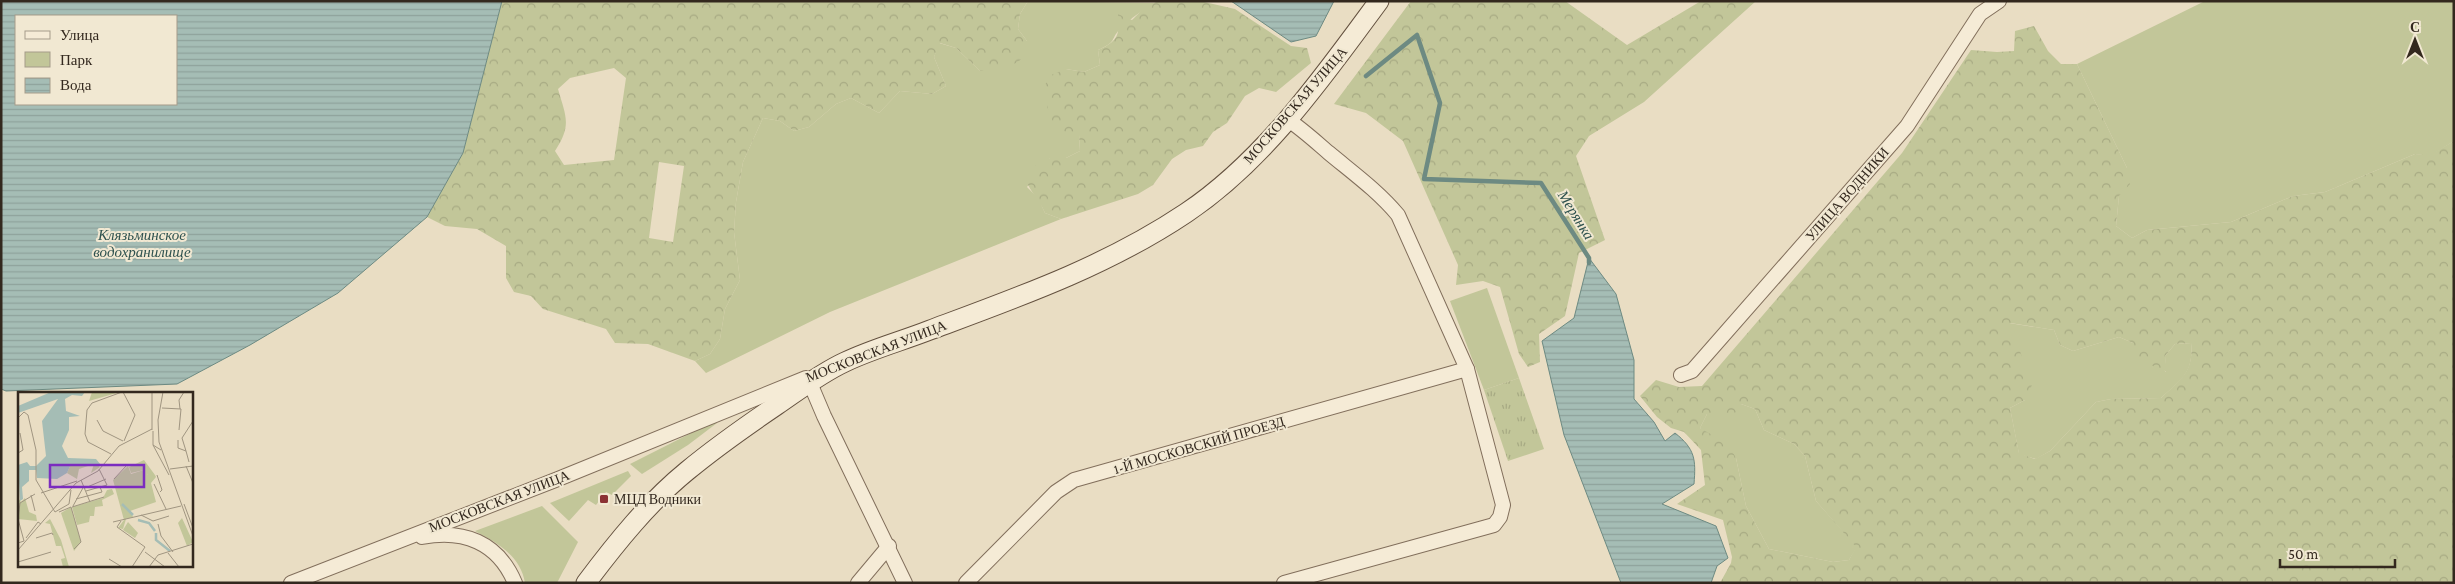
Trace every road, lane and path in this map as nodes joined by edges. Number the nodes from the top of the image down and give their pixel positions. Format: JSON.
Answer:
{"nodes":[{"id":1,"x":1379,"y":1,"type":"edge"},
{"id":2,"x":1999,"y":1,"type":"edge"},
{"id":3,"x":1287,"y":119,"type":"junction"},
{"id":4,"x":845,"y":362,"type":"junction"},
{"id":5,"x":1467,"y":369,"type":"junction"},
{"id":6,"x":1680,"y":374,"type":"dead end"},
{"id":7,"x":810,"y":382,"type":"junction"},
{"id":8,"x":390,"y":543,"type":"junction"},
{"id":9,"x":889,"y":546,"type":"junction"},
{"id":10,"x":1320,"y":578,"type":"edge"},
{"id":11,"x":291,"y":583,"type":"edge"},
{"id":12,"x":514,"y":583,"type":"edge"},
{"id":13,"x":586,"y":583,"type":"edge"},
{"id":14,"x":858,"y":583,"type":"edge"},
{"id":15,"x":905,"y":583,"type":"edge"},
{"id":16,"x":966,"y":583,"type":"edge"},
{"id":17,"x":1284,"y":583,"type":"edge"}],
"edges":[{"from":1,"to":3,"type":"main road","name":"МОСКОВСКАЯ УЛИЦА"},
{"from":2,"to":6,"type":"street","name":"УЛИЦА ВОДНИКИ"},
{"from":3,"to":4,"type":"main road","name":"МОСКОВСКАЯ УЛИЦА"},
{"from":3,"to":5,"type":"street"},
{"from":4,"to":7,"type":"main road"},
{"from":4,"to":8,"type":"street","name":"МОСКОВСКАЯ УЛИЦА"},
{"from":5,"to":10,"type":"street"},
{"from":5,"to":16,"type":"street","name":"1-Й МОСКОВСКИЙ ПРОЕЗД"},
{"from":7,"to":9,"type":"street"},
{"from":7,"to":13,"type":"main road"},
{"from":8,"to":11,"type":"street","name":"МОСКОВСКАЯ УЛИЦА"},
{"from":8,"to":12,"type":"street"},
{"from":9,"to":14,"type":"street"},
{"from":9,"to":15,"type":"street"},
{"from":10,"to":17,"type":"street"}]}
